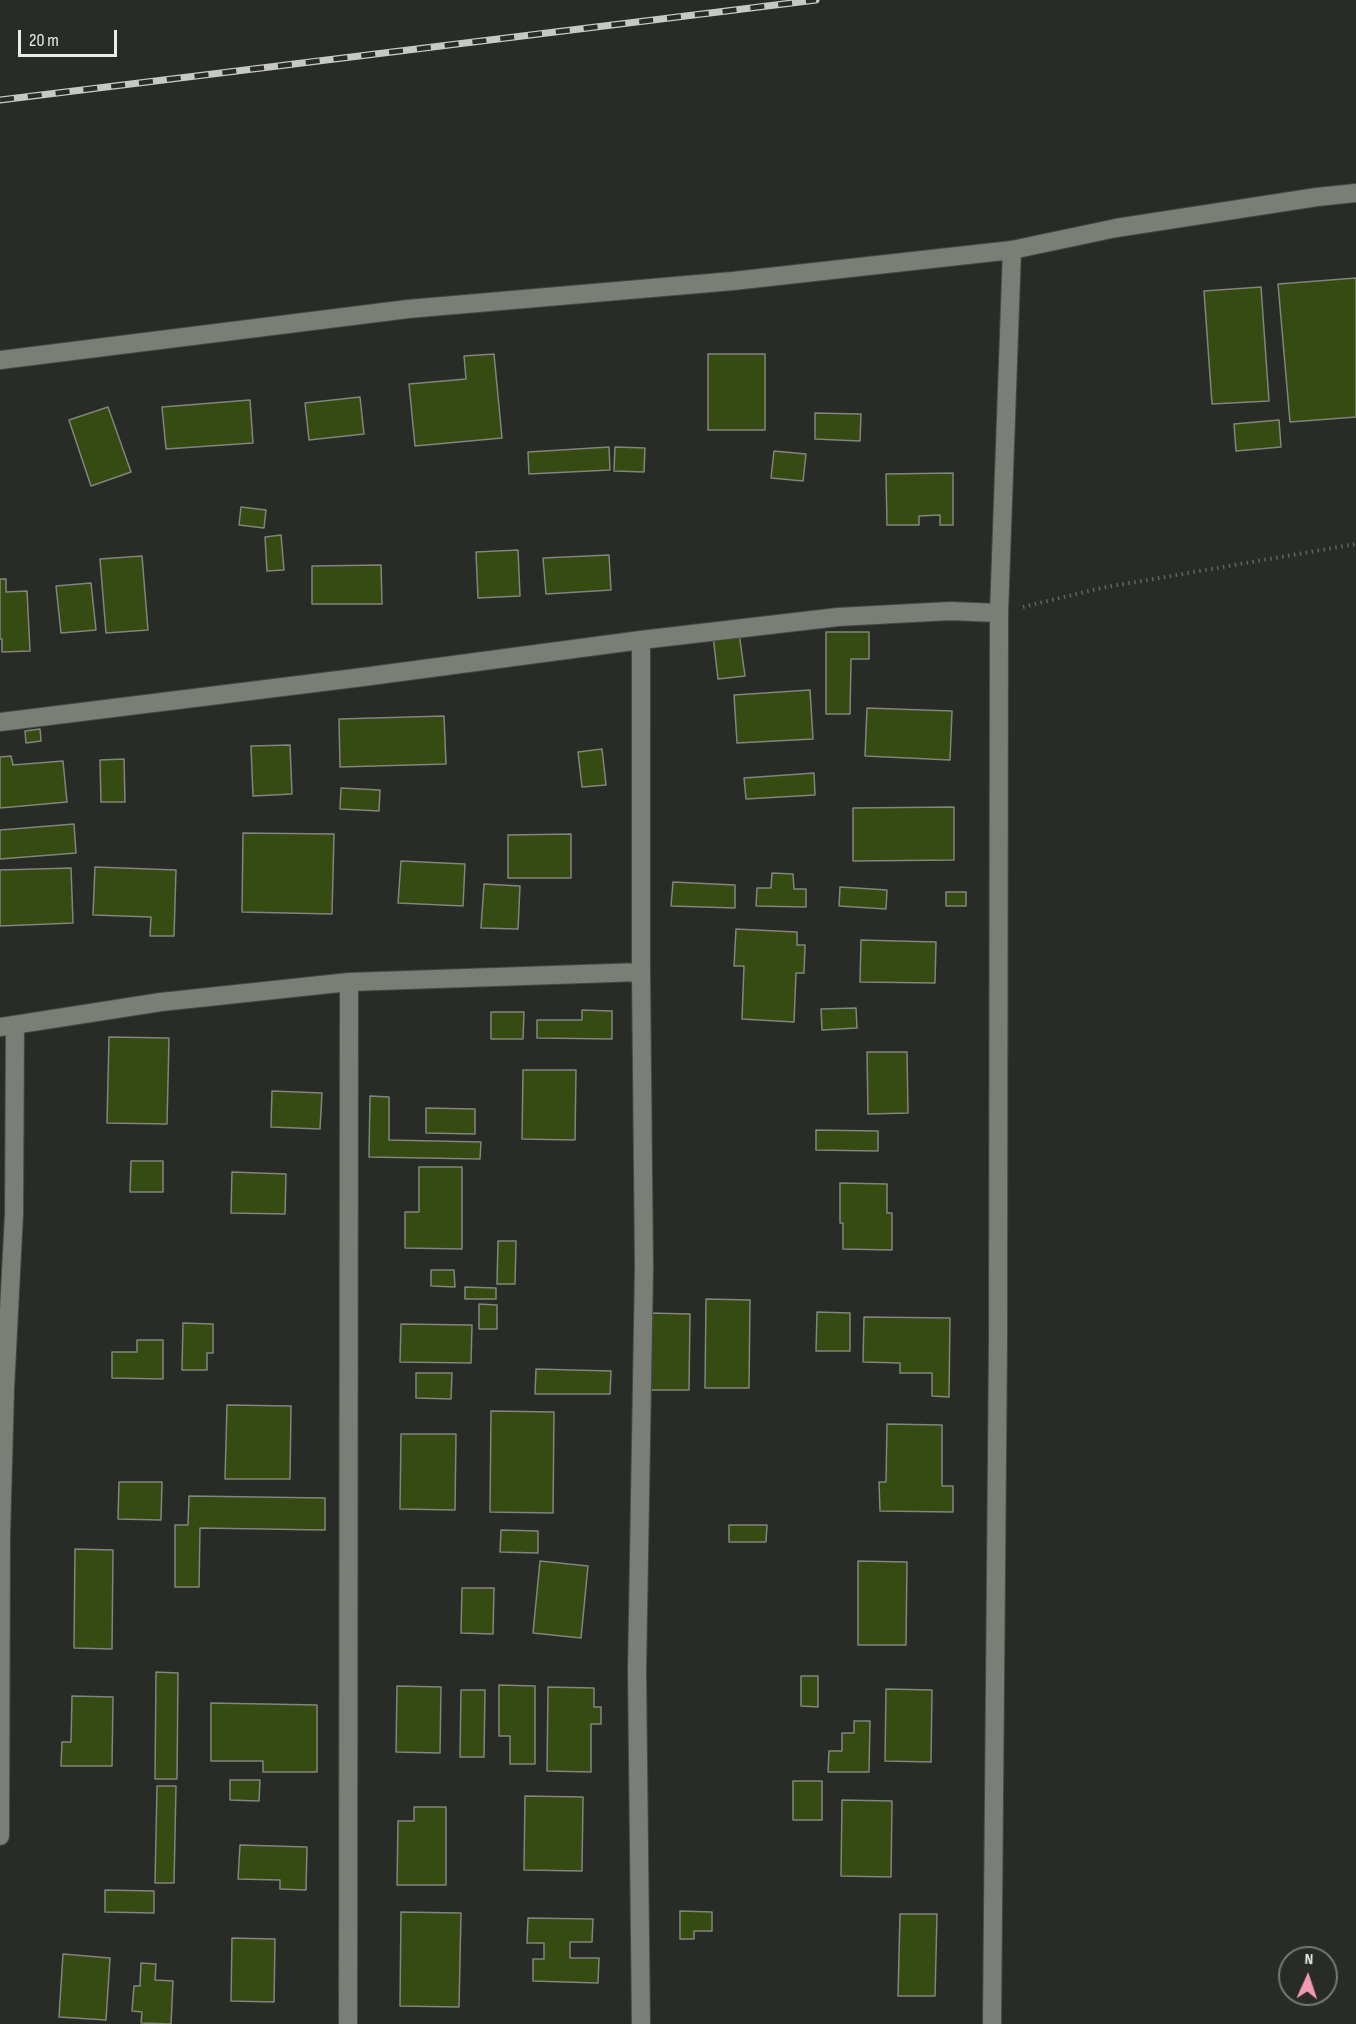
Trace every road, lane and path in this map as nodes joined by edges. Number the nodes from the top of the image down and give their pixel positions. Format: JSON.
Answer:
{"nodes":[{"id":1,"x":1356,"y":193,"type":"edge"},
{"id":2,"x":1012,"y":250,"type":"junction"},
{"id":3,"x":0,"y":360,"type":"edge"},
{"id":4,"x":1356,"y":544,"type":"edge"},
{"id":5,"x":999,"y":613,"type":"junction"},
{"id":6,"x":641,"y":639,"type":"junction"},
{"id":7,"x":0,"y":723,"type":"edge"},
{"id":8,"x":641,"y":972,"type":"junction"},
{"id":9,"x":350,"y":982,"type":"junction"},
{"id":10,"x":8,"y":1026,"type":"edge"},
{"id":11,"x":2,"y":1389,"type":"edge"},
{"id":12,"x":0,"y":1836,"type":"edge"},
{"id":13,"x":348,"y":2024,"type":"edge"},
{"id":14,"x":641,"y":2024,"type":"edge"},
{"id":15,"x":992,"y":2024,"type":"edge"}],
"edges":[{"from":1,"to":2,"type":"street"},
{"from":2,"to":3,"type":"street"},
{"from":2,"to":5,"type":"street"},
{"from":4,"to":5,"type":"path"},
{"from":5,"to":6,"type":"street"},
{"from":5,"to":15,"type":"street"},
{"from":6,"to":7,"type":"street"},
{"from":6,"to":8,"type":"street"},
{"from":8,"to":9,"type":"street"},
{"from":8,"to":14,"type":"street"},
{"from":9,"to":10,"type":"street"},
{"from":9,"to":13,"type":"street"},
{"from":10,"to":11,"type":"street"},
{"from":11,"to":12,"type":"street"}]}
